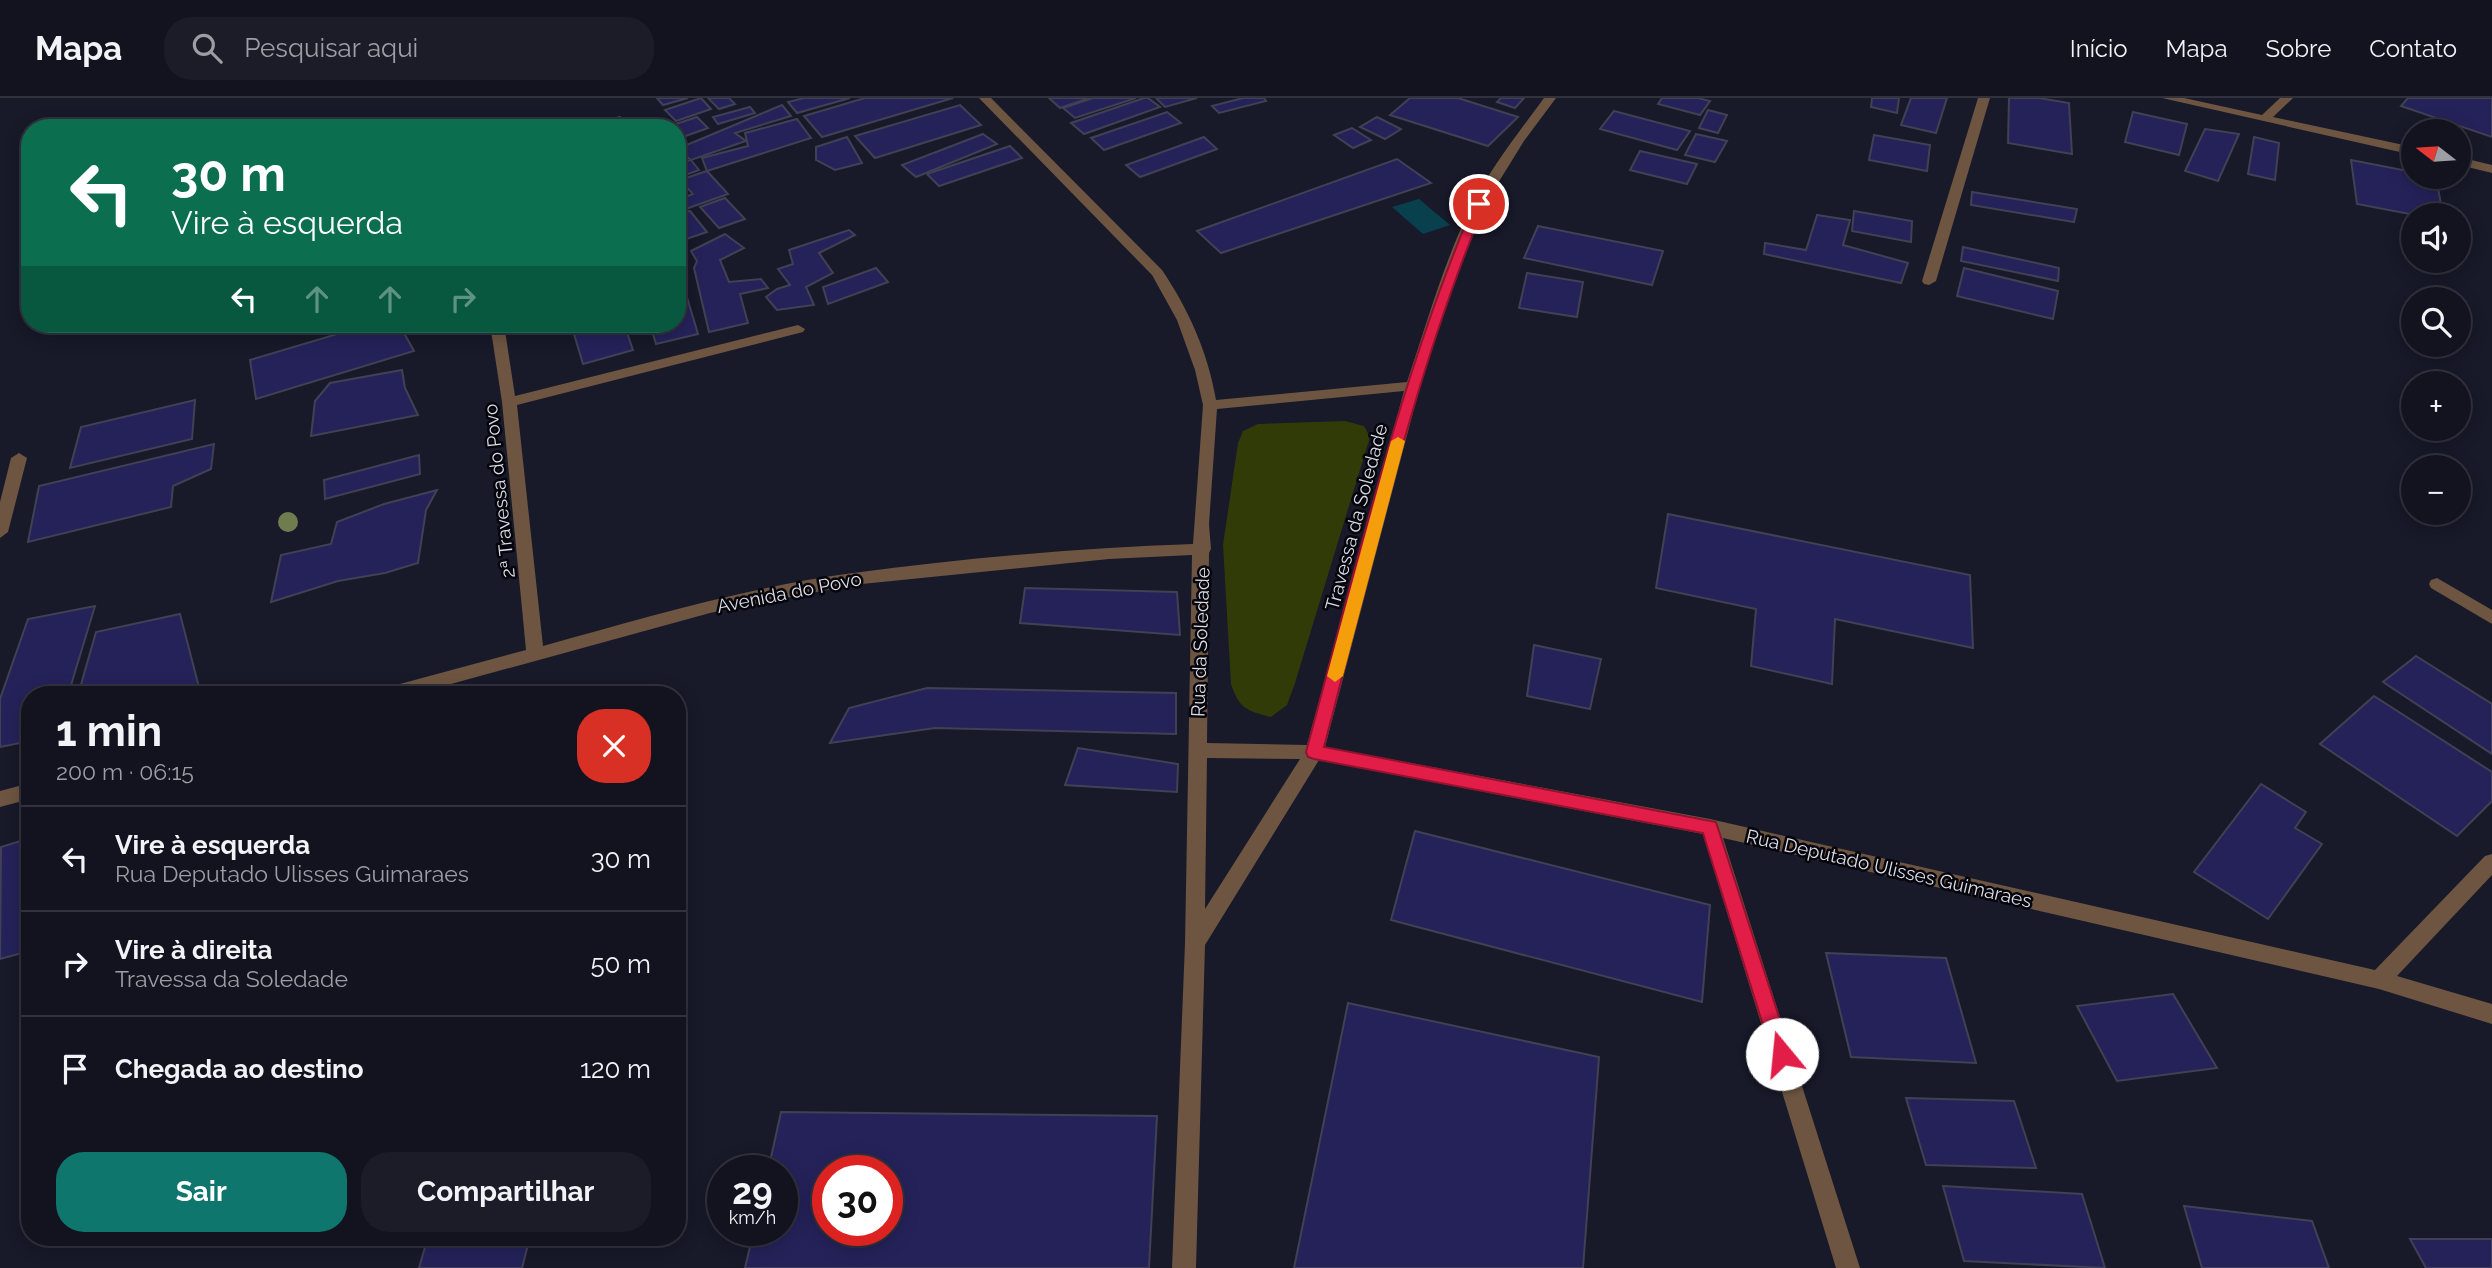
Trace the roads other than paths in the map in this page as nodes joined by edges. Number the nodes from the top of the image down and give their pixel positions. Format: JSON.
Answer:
{"nodes":[{"id":1,"x":985,"y":98,"type":"edge"},
{"id":2,"x":1550,"y":98,"type":"edge"},
{"id":3,"x":1984,"y":98,"type":"edge"},
{"id":4,"x":2168,"y":98,"type":"edge"},
{"id":5,"x":2287,"y":98,"type":"edge"},
{"id":6,"x":2265,"y":118,"type":"junction"},
{"id":7,"x":2401,"y":148,"type":"edge"},
{"id":8,"x":2471,"y":165,"type":"edge"},
{"id":9,"x":2492,"y":169,"type":"edge"},
{"id":10,"x":1929,"y":281,"type":"dead end"},
{"id":11,"x":798,"y":329,"type":"dead end"},
{"id":12,"x":498,"y":333,"type":"edge"},
{"id":13,"x":1413,"y":386,"type":"junction"},
{"id":14,"x":509,"y":402,"type":"junction"},
{"id":15,"x":1210,"y":405,"type":"junction"},
{"id":16,"x":19,"y":458,"type":"dead end"},
{"id":17,"x":0,"y":532,"type":"edge"},
{"id":18,"x":1203,"y":549,"type":"junction"},
{"id":19,"x":2437,"y":584,"type":"dead end"},
{"id":20,"x":2492,"y":618,"type":"edge"},
{"id":21,"x":535,"y":654,"type":"junction"},
{"id":22,"x":418,"y":686,"type":"edge"},
{"id":23,"x":1197,"y":750,"type":"junction"},
{"id":24,"x":1314,"y":752,"type":"junction"},
{"id":25,"x":21,"y":793,"type":"edge"},
{"id":26,"x":0,"y":799,"type":"edge"},
{"id":27,"x":1710,"y":827,"type":"junction"},
{"id":28,"x":2492,"y":862,"type":"edge"},
{"id":29,"x":1195,"y":943,"type":"junction"},
{"id":30,"x":2379,"y":980,"type":"junction"},
{"id":31,"x":2492,"y":1014,"type":"edge"},
{"id":32,"x":1184,"y":1268,"type":"edge"},
{"id":33,"x":1848,"y":1268,"type":"edge"}],
"edges":[{"from":1,"to":15,"type":"street","name":"Rua da Soledade"},
{"from":2,"to":13,"type":"street","name":"Travessa da Soledade"},
{"from":3,"to":10,"type":"street"},
{"from":4,"to":6,"type":"street"},
{"from":5,"to":6,"type":"street"},
{"from":6,"to":7,"type":"street"},
{"from":8,"to":9,"type":"street"},
{"from":11,"to":14,"type":"street"},
{"from":12,"to":14,"type":"street","name":"2ª Travessa do Povo"},
{"from":13,"to":15,"type":"street"},
{"from":13,"to":24,"type":"street","name":"Travessa da Soledade"},
{"from":14,"to":21,"type":"street","name":"2ª Travessa do Povo"},
{"from":15,"to":18,"type":"street","name":"Rua da Soledade"},
{"from":16,"to":17,"type":"street"},
{"from":18,"to":21,"type":"street","name":"Avenida do Povo"},
{"from":18,"to":23,"type":"street","name":"Rua da Soledade"},
{"from":19,"to":20,"type":"street"},
{"from":21,"to":22,"type":"street","name":"Avenida do Povo"},
{"from":23,"to":24,"type":"street","name":"Rua Deputado Ulisses Guimaraes"},
{"from":23,"to":29,"type":"street","name":"Rua da Soledade"},
{"from":24,"to":27,"type":"street","name":"Rua Deputado Ulisses Guimaraes"},
{"from":24,"to":29,"type":"street","name":"Travessa da Soledade"},
{"from":25,"to":26,"type":"street"},
{"from":27,"to":30,"type":"street","name":"Rua Deputado Ulisses Guimaraes"},
{"from":27,"to":33,"type":"street"},
{"from":28,"to":30,"type":"street"},
{"from":29,"to":32,"type":"street","name":"Rua da Soledade"},
{"from":30,"to":31,"type":"street","name":"Rua Deputado Ulisses Guimaraes"}]}
